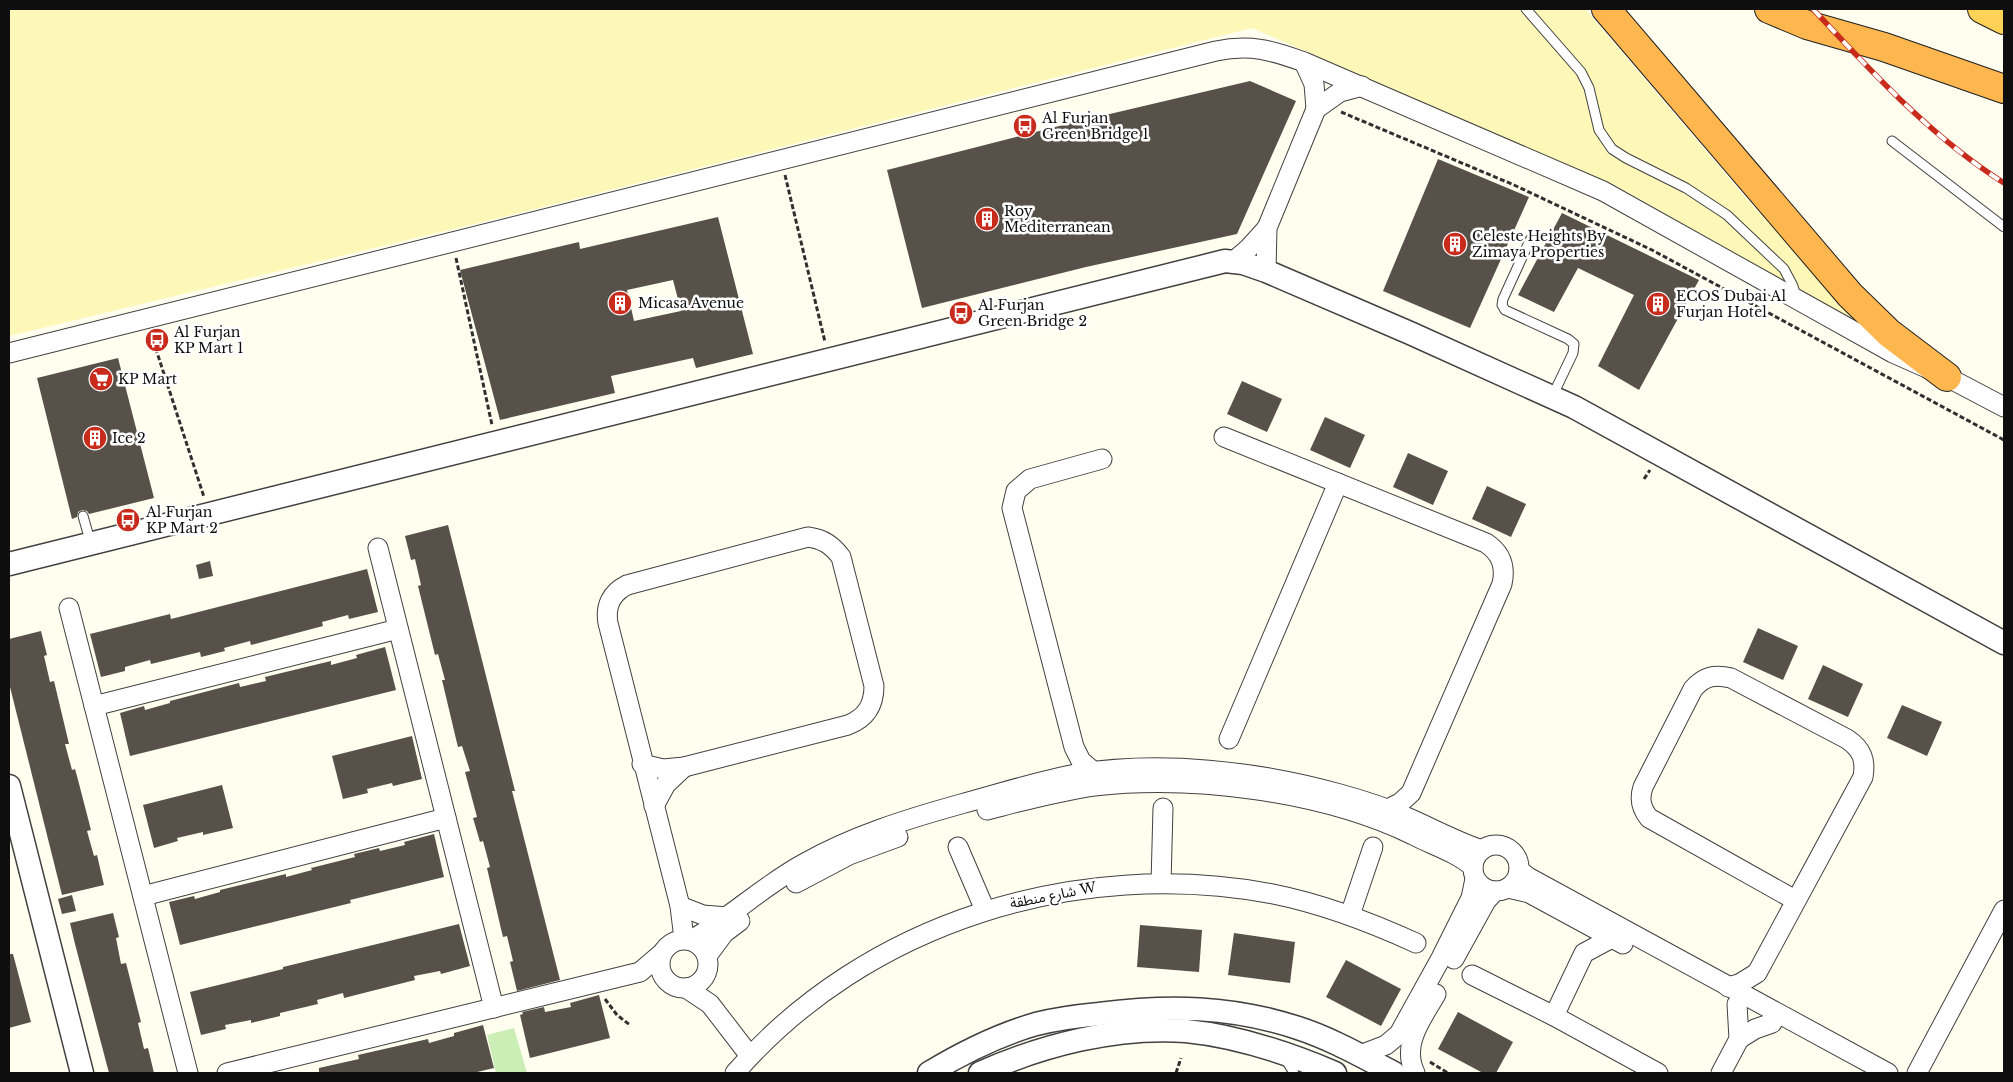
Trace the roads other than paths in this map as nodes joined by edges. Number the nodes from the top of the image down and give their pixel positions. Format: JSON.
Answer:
{"nodes":[{"id":1,"x":1526,"y":9,"type":"edge"},
{"id":2,"x":1606,"y":9,"type":"edge"},
{"id":3,"x":1770,"y":9,"type":"edge"},
{"id":4,"x":1808,"y":9,"type":"edge"},
{"id":5,"x":1982,"y":9,"type":"edge"},
{"id":6,"x":2004,"y":20,"type":"edge"},
{"id":7,"x":1884,"y":46,"type":"junction"},
{"id":8,"x":1304,"y":62,"type":"junction"},
{"id":9,"x":1362,"y":86,"type":"junction"},
{"id":10,"x":2004,"y":89,"type":"edge"},
{"id":11,"x":1323,"y":103,"type":"junction"},
{"id":12,"x":1892,"y":141,"type":"dead end"},
{"id":13,"x":2004,"y":227,"type":"edge"},
{"id":14,"x":1267,"y":228,"type":"junction"},
{"id":15,"x":1530,"y":240,"type":"dead end"},
{"id":16,"x":1234,"y":261,"type":"junction"},
{"id":17,"x":1266,"y":272,"type":"junction"},
{"id":18,"x":1797,"y":300,"type":"junction"},
{"id":19,"x":9,"y":353,"type":"edge"},
{"id":20,"x":1947,"y":377,"type":"junction"},
{"id":21,"x":1552,"y":397,"type":"junction"},
{"id":22,"x":2004,"y":407,"type":"edge"},
{"id":23,"x":1224,"y":437,"type":"dead end"},
{"id":24,"x":1102,"y":459,"type":"dead end"},
{"id":25,"x":1338,"y":484,"type":"junction"},
{"id":26,"x":83,"y":516,"type":"dead end"},
{"id":27,"x":91,"y":544,"type":"junction"},
{"id":28,"x":378,"y":548,"type":"dead end"},
{"id":29,"x":9,"y":564,"type":"edge"},
{"id":30,"x":69,"y":608,"type":"dead end"},
{"id":31,"x":398,"y":629,"type":"junction"},
{"id":32,"x":2004,"y":643,"type":"edge"},
{"id":33,"x":94,"y":706,"type":"junction"},
{"id":34,"x":1229,"y":739,"type":"dead end"},
{"id":35,"x":1074,"y":747,"type":"junction"},
{"id":36,"x":642,"y":764,"type":"junction"},
{"id":37,"x":684,"y":767,"type":"junction"},
{"id":38,"x":1094,"y":772,"type":"junction"},
{"id":39,"x":1060,"y":777,"type":"junction"},
{"id":40,"x":9,"y":786,"type":"edge"},
{"id":41,"x":1410,"y":793,"type":"junction"},
{"id":42,"x":654,"y":806,"type":"junction"},
{"id":43,"x":1162,"y":808,"type":"dead end"},
{"id":44,"x":1388,"y":809,"type":"junction"},
{"id":45,"x":446,"y":818,"type":"junction"},
{"id":46,"x":1415,"y":820,"type":"junction"},
{"id":47,"x":958,"y":846,"type":"dead end"},
{"id":48,"x":1373,"y":847,"type":"dead end"},
{"id":49,"x":1482,"y":850,"type":"junction"},
{"id":50,"x":1518,"y":870,"type":"junction"},
{"id":51,"x":1474,"y":873,"type":"junction"},
{"id":52,"x":1161,"y":883,"type":"junction"},
{"id":53,"x":1502,"y":889,"type":"junction"},
{"id":54,"x":143,"y":896,"type":"junction"},
{"id":55,"x":1795,"y":900,"type":"junction"},
{"id":56,"x":680,"y":906,"type":"junction"},
{"id":57,"x":985,"y":910,"type":"junction"},
{"id":58,"x":2004,"y":910,"type":"edge"},
{"id":59,"x":1350,"y":915,"type":"junction"},
{"id":60,"x":727,"y":917,"type":"junction"},
{"id":61,"x":1578,"y":920,"type":"junction"},
{"id":62,"x":1612,"y":938,"type":"junction"},
{"id":63,"x":688,"y":940,"type":"junction"},
{"id":64,"x":1416,"y":943,"type":"dead end"},
{"id":65,"x":1584,"y":952,"type":"junction"},
{"id":66,"x":661,"y":954,"type":"junction"},
{"id":67,"x":707,"y":956,"type":"junction"},
{"id":68,"x":640,"y":972,"type":"junction"},
{"id":69,"x":1757,"y":973,"type":"junction"},
{"id":70,"x":1472,"y":975,"type":"dead end"},
{"id":71,"x":664,"y":978,"type":"junction"},
{"id":72,"x":703,"y":978,"type":"junction"},
{"id":73,"x":1728,"y":986,"type":"junction"},
{"id":74,"x":686,"y":988,"type":"junction"},
{"id":75,"x":710,"y":1004,"type":"junction"},
{"id":76,"x":1737,"y":1004,"type":"junction"},
{"id":77,"x":1763,"y":1006,"type":"junction"},
{"id":78,"x":494,"y":1008,"type":"junction"},
{"id":79,"x":1554,"y":1016,"type":"junction"},
{"id":80,"x":1772,"y":1023,"type":"junction"},
{"id":81,"x":1739,"y":1039,"type":"junction"},
{"id":82,"x":1274,"y":1050,"type":"junction"},
{"id":83,"x":1360,"y":1055,"type":"junction"},
{"id":84,"x":750,"y":1056,"type":"junction"},
{"id":85,"x":82,"y":1073,"type":"edge"},
{"id":86,"x":188,"y":1073,"type":"edge"},
{"id":87,"x":227,"y":1073,"type":"edge"},
{"id":88,"x":735,"y":1073,"type":"edge"},
{"id":89,"x":929,"y":1073,"type":"edge"},
{"id":90,"x":980,"y":1073,"type":"edge"},
{"id":91,"x":1294,"y":1073,"type":"edge"},
{"id":92,"x":1335,"y":1073,"type":"edge"},
{"id":93,"x":1394,"y":1073,"type":"edge"},
{"id":94,"x":1415,"y":1073,"type":"edge"},
{"id":95,"x":1658,"y":1073,"type":"edge"},
{"id":96,"x":1721,"y":1073,"type":"edge"},
{"id":97,"x":1865,"y":1073,"type":"edge"},
{"id":98,"x":1888,"y":1073,"type":"edge"},
{"id":99,"x":1917,"y":1073,"type":"edge"}],
"edges":[{"from":1,"to":18,"type":"lane"},
{"from":2,"to":20,"type":"highway"},
{"from":3,"to":7,"type":"highway"},
{"from":4,"to":7,"type":"highway"},
{"from":5,"to":6,"type":"highway"},
{"from":7,"to":10,"type":"highway"},
{"from":8,"to":9,"type":"street"},
{"from":8,"to":11,"type":"street"},
{"from":8,"to":19,"type":"street"},
{"from":9,"to":11,"type":"street"},
{"from":9,"to":18,"type":"street"},
{"from":11,"to":14,"type":"street"},
{"from":12,"to":13,"type":"lane"},
{"from":14,"to":16,"type":"street"},
{"from":14,"to":17,"type":"street"},
{"from":15,"to":21,"type":"lane"},
{"from":16,"to":17,"type":"street"},
{"from":16,"to":27,"type":"street"},
{"from":17,"to":21,"type":"street"},
{"from":18,"to":20,"type":"street"},
{"from":20,"to":22,"type":"street"},
{"from":21,"to":32,"type":"street"},
{"from":23,"to":25,"type":"street"},
{"from":24,"to":35,"type":"street"},
{"from":25,"to":34,"type":"street"},
{"from":25,"to":41,"type":"street"},
{"from":26,"to":27,"type":"lane"},
{"from":27,"to":29,"type":"street"},
{"from":28,"to":31,"type":"street"},
{"from":30,"to":33,"type":"street"},
{"from":31,"to":33,"type":"street"},
{"from":31,"to":45,"type":"street"},
{"from":33,"to":54,"type":"street"},
{"from":35,"to":38,"type":"street"},
{"from":35,"to":39,"type":"street"},
{"from":36,"to":37,"type":"street"},
{"from":36,"to":37,"type":"street"},
{"from":36,"to":42,"type":"street"},
{"from":37,"to":42,"type":"street"},
{"from":38,"to":39,"type":"street"},
{"from":38,"to":44,"type":"street"},
{"from":39,"to":60,"type":"street"},
{"from":40,"to":85,"type":"street"},
{"from":41,"to":44,"type":"street"},
{"from":41,"to":46,"type":"street"},
{"from":42,"to":56,"type":"street"},
{"from":43,"to":52,"type":"street"},
{"from":44,"to":46,"type":"street"},
{"from":45,"to":54,"type":"street"},
{"from":45,"to":78,"type":"street"},
{"from":46,"to":49,"type":"street"},
{"from":47,"to":57,"type":"street"},
{"from":48,"to":59,"type":"street"},
{"from":49,"to":50,"type":"street"},
{"from":49,"to":51,"type":"street"},
{"from":50,"to":53,"type":"street"},
{"from":50,"to":73,"type":"street"},
{"from":51,"to":53,"type":"street"},
{"from":51,"to":67,"type":"street"},
{"from":51,"to":83,"type":"street"},
{"from":52,"to":57,"type":"street","name":"شارع منطقة W"},
{"from":52,"to":59,"type":"street","name":"شارع منطقة W"},
{"from":53,"to":61,"type":"street"},
{"from":53,"to":94,"type":"street"},
{"from":54,"to":86,"type":"street"},
{"from":55,"to":55,"type":"street"},
{"from":55,"to":69,"type":"street"},
{"from":56,"to":60,"type":"street"},
{"from":56,"to":63,"type":"street"},
{"from":57,"to":84,"type":"street","name":"شارع منطقة W"},
{"from":58,"to":99,"type":"street"},
{"from":59,"to":64,"type":"street","name":"شارع منطقة W"},
{"from":60,"to":63,"type":"street"},
{"from":61,"to":62,"type":"street"},
{"from":61,"to":65,"type":"street"},
{"from":62,"to":65,"type":"street"},
{"from":62,"to":76,"type":"street"},
{"from":63,"to":66,"type":"street"},
{"from":63,"to":67,"type":"street"},
{"from":65,"to":79,"type":"street"},
{"from":66,"to":68,"type":"street"},
{"from":66,"to":71,"type":"street"},
{"from":67,"to":72,"type":"street"},
{"from":68,"to":71,"type":"street"},
{"from":68,"to":78,"type":"street"},
{"from":69,"to":73,"type":"street"},
{"from":69,"to":77,"type":"street"},
{"from":70,"to":79,"type":"street"},
{"from":71,"to":74,"type":"street"},
{"from":72,"to":74,"type":"street"},
{"from":72,"to":75,"type":"street"},
{"from":73,"to":77,"type":"street"},
{"from":74,"to":75,"type":"street"},
{"from":75,"to":84,"type":"street"},
{"from":76,"to":80,"type":"street"},
{"from":76,"to":81,"type":"street"},
{"from":77,"to":98,"type":"street"},
{"from":78,"to":87,"type":"street"},
{"from":79,"to":95,"type":"street"},
{"from":80,"to":81,"type":"street"},
{"from":80,"to":97,"type":"street"},
{"from":81,"to":96,"type":"street"},
{"from":82,"to":90,"type":"street"},
{"from":82,"to":91,"type":"lane"},
{"from":82,"to":92,"type":"street"},
{"from":83,"to":89,"type":"street"},
{"from":83,"to":93,"type":"street"},
{"from":84,"to":88,"type":"street","name":"شارع منطقة W"}]}
